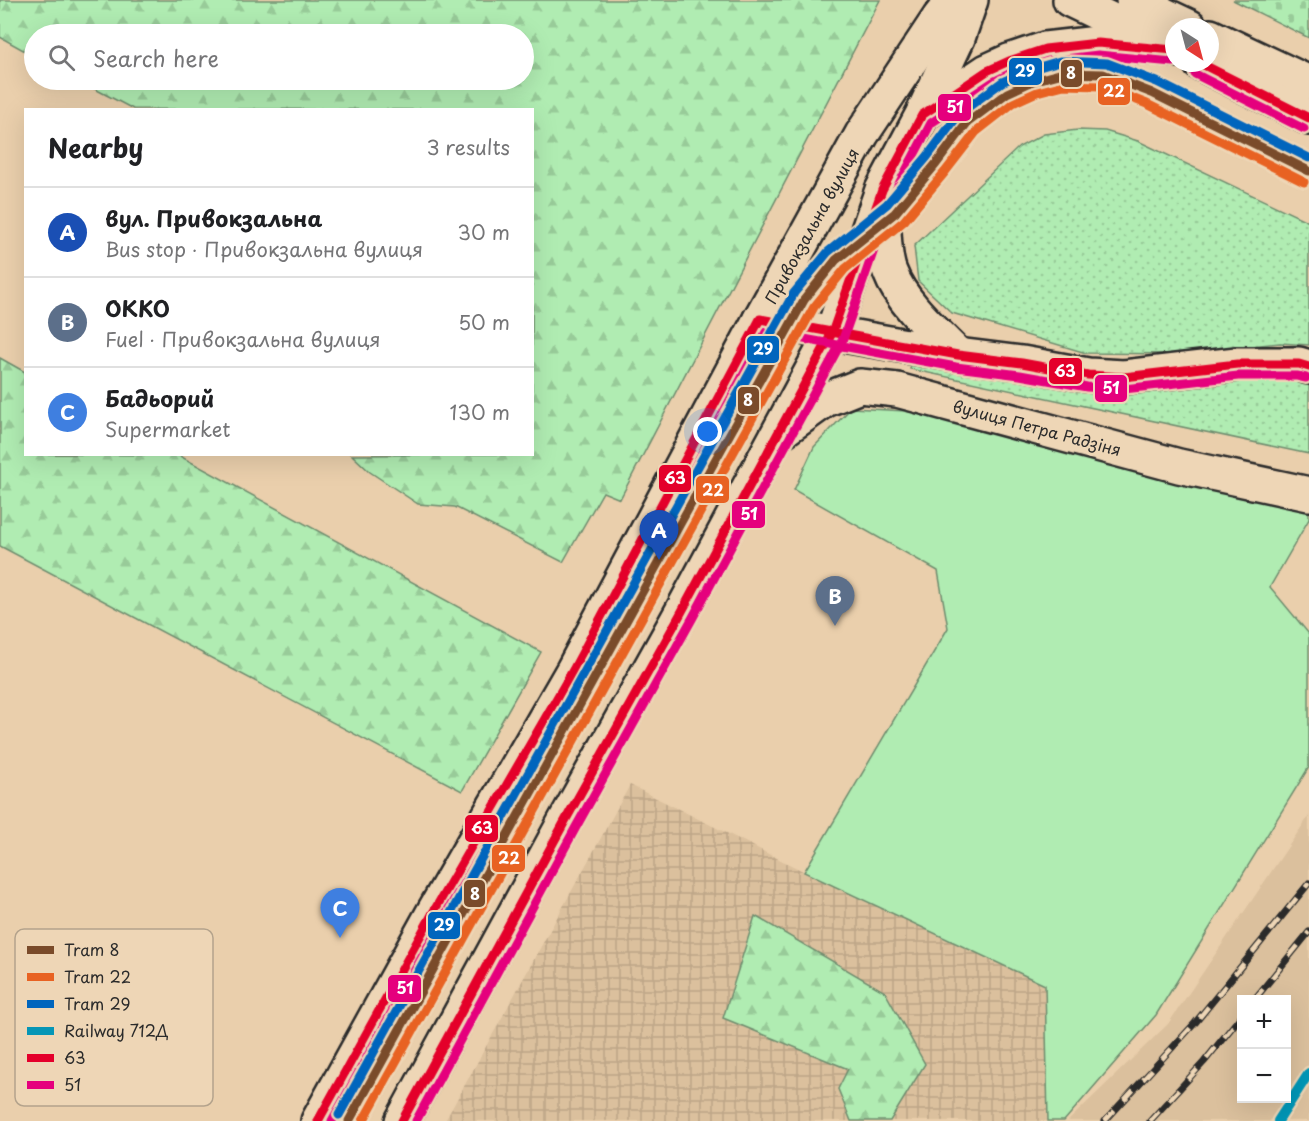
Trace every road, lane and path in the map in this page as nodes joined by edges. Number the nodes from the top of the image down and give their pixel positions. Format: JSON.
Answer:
{"nodes":[{"id":1,"x":953,"y":0,"type":"edge"},
{"id":2,"x":971,"y":0,"type":"edge"},
{"id":3,"x":1070,"y":0,"type":"edge"},
{"id":4,"x":1133,"y":0,"type":"edge"},
{"id":5,"x":1171,"y":18,"type":"edge"},
{"id":6,"x":1219,"y":40,"type":"edge"},
{"id":7,"x":1165,"y":46,"type":"edge"},
{"id":8,"x":1165,"y":49,"type":"edge"},
{"id":9,"x":1218,"y":72,"type":"edge"},
{"id":10,"x":1309,"y":83,"type":"edge"},
{"id":11,"x":922,"y":115,"type":"junction"},
{"id":12,"x":1309,"y":118,"type":"edge"},
{"id":13,"x":882,"y":190,"type":"junction"},
{"id":14,"x":760,"y":319,"type":"junction"},
{"id":15,"x":831,"y":333,"type":"junction"},
{"id":16,"x":958,"y":355,"type":"junction"},
{"id":17,"x":1309,"y":367,"type":"edge"},
{"id":18,"x":776,"y":435,"type":"junction"},
{"id":19,"x":1309,"y":494,"type":"edge"},
{"id":20,"x":318,"y":1121,"type":"edge"},
{"id":21,"x":402,"y":1121,"type":"edge"}],
"edges":[{"from":1,"to":14,"type":"main road","name":"Привокзальна вулиця"},
{"from":2,"to":11,"type":"main road"},
{"from":3,"to":7,"type":"main road"},
{"from":4,"to":5,"type":"main road"},
{"from":6,"to":10,"type":"main road"},
{"from":8,"to":11,"type":"main road"},
{"from":9,"to":12,"type":"main road"},
{"from":11,"to":13,"type":"main road"},
{"from":13,"to":15,"type":"main road"},
{"from":13,"to":16,"type":"main road"},
{"from":14,"to":15,"type":"main road"},
{"from":14,"to":20,"type":"main road","name":"Привокзальна вулиця"},
{"from":15,"to":16,"type":"main road"},
{"from":15,"to":18,"type":"main road"},
{"from":16,"to":17,"type":"main road"},
{"from":18,"to":19,"type":"main road","name":"вулиця Петра Радзіня"},
{"from":18,"to":21,"type":"main road"}]}
